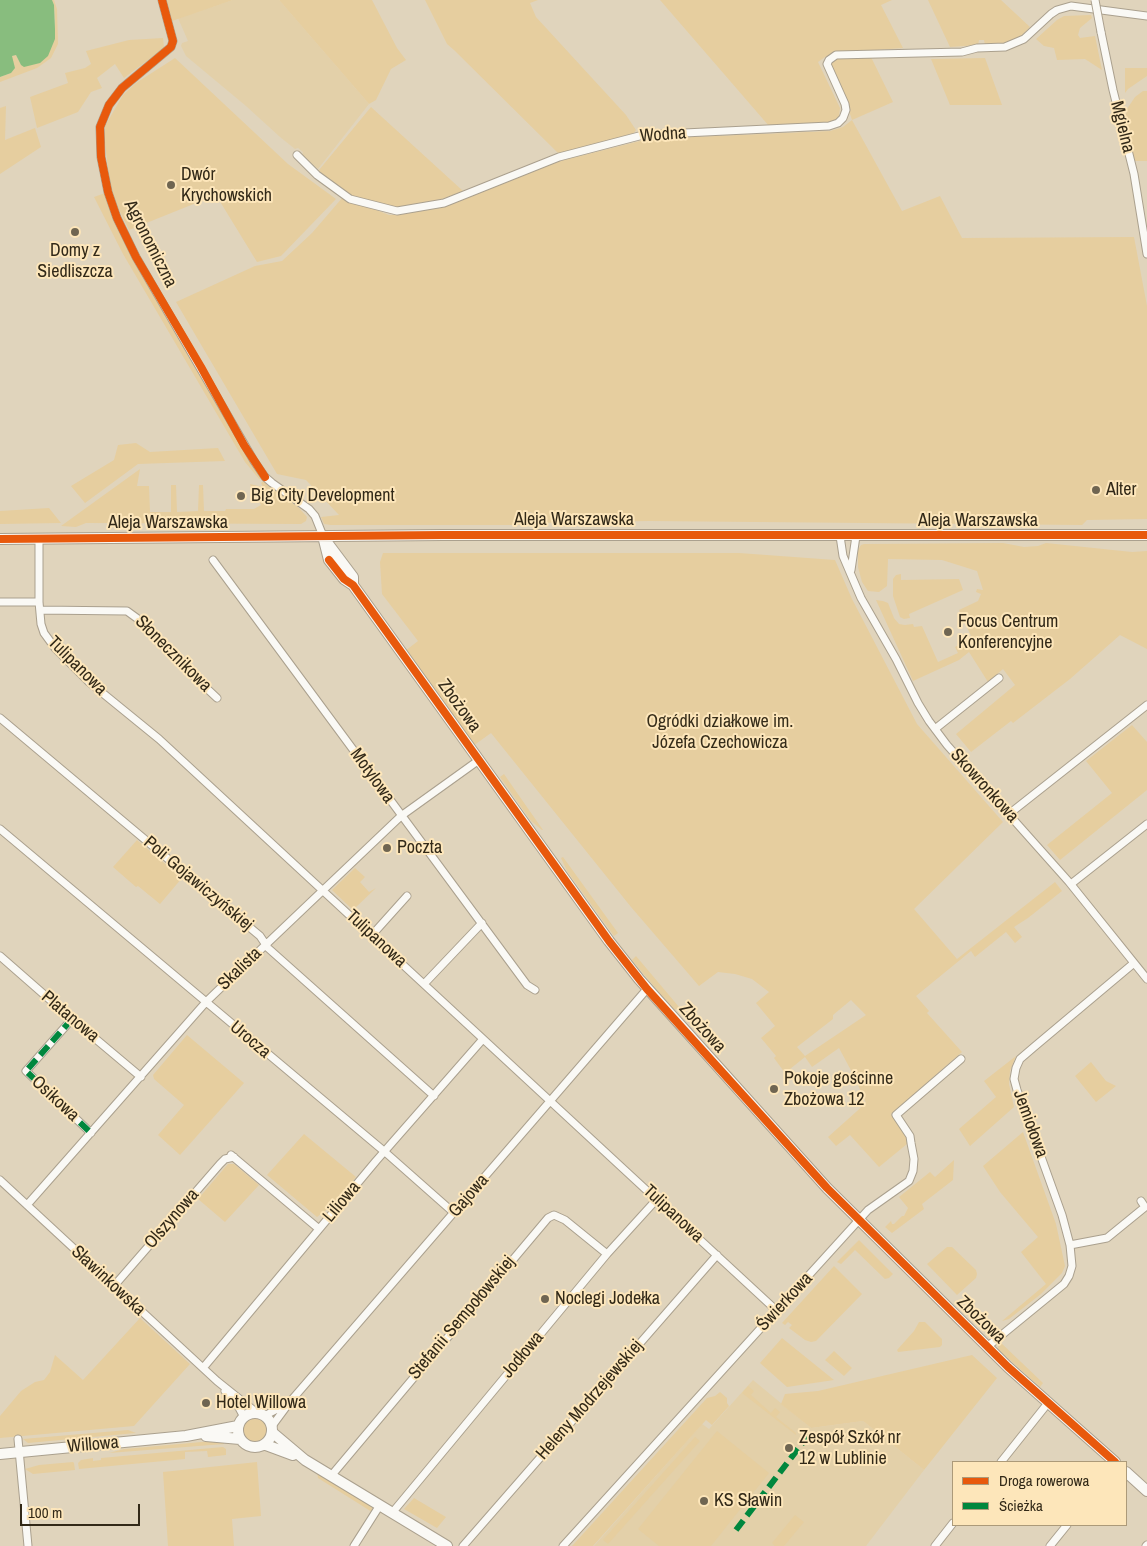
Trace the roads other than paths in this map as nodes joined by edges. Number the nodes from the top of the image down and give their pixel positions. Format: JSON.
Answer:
{"nodes":[{"id":1,"x":162,"y":0,"type":"edge"},
{"id":2,"x":1095,"y":0,"type":"edge"},
{"id":3,"x":1147,"y":16,"type":"edge"},
{"id":4,"x":297,"y":155,"type":"dead end"},
{"id":5,"x":1147,"y":254,"type":"edge"},
{"id":6,"x":1147,"y":535,"type":"edge"},
{"id":7,"x":323,"y":536,"type":"junction"},
{"id":8,"x":840,"y":536,"type":"junction"},
{"id":9,"x":856,"y":536,"type":"junction"},
{"id":10,"x":39,"y":538,"type":"junction"},
{"id":11,"x":0,"y":539,"type":"edge"},
{"id":12,"x":213,"y":560,"type":"dead end"},
{"id":13,"x":851,"y":573,"type":"junction"},
{"id":14,"x":0,"y":602,"type":"edge"},
{"id":15,"x":39,"y":602,"type":"junction"},
{"id":16,"x":40,"y":610,"type":"junction"},
{"id":17,"x":1000,"y":678,"type":"dead end"},
{"id":18,"x":217,"y":698,"type":"dead end"},
{"id":19,"x":1146,"y":705,"type":"edge"},
{"id":20,"x":0,"y":718,"type":"edge"},
{"id":21,"x":935,"y":729,"type":"junction"},
{"id":22,"x":479,"y":760,"type":"junction"},
{"id":23,"x":1009,"y":814,"type":"junction"},
{"id":24,"x":401,"y":816,"type":"junction"},
{"id":25,"x":1147,"y":824,"type":"edge"},
{"id":26,"x":0,"y":829,"type":"edge"},
{"id":27,"x":1071,"y":884,"type":"junction"},
{"id":28,"x":323,"y":890,"type":"junction"},
{"id":29,"x":407,"y":896,"type":"dead end"},
{"id":30,"x":482,"y":923,"type":"junction"},
{"id":31,"x":372,"y":935,"type":"junction"},
{"id":32,"x":266,"y":945,"type":"junction"},
{"id":33,"x":1,"y":960,"type":"edge"},
{"id":34,"x":1134,"y":963,"type":"junction"},
{"id":35,"x":1147,"y":979,"type":"edge"},
{"id":36,"x":424,"y":984,"type":"junction"},
{"id":37,"x":648,"y":989,"type":"junction"},
{"id":38,"x":535,"y":990,"type":"dead end"},
{"id":39,"x":206,"y":1002,"type":"junction"},
{"id":40,"x":72,"y":1020,"type":"junction"},
{"id":41,"x":483,"y":1039,"type":"junction"},
{"id":42,"x":961,"y":1059,"type":"dead end"},
{"id":43,"x":141,"y":1077,"type":"junction"},
{"id":44,"x":434,"y":1096,"type":"junction"},
{"id":45,"x":550,"y":1101,"type":"junction"},
{"id":46,"x":91,"y":1133,"type":"junction"},
{"id":47,"x":385,"y":1152,"type":"junction"},
{"id":48,"x":0,"y":1180,"type":"edge"},
{"id":49,"x":657,"y":1200,"type":"junction"},
{"id":50,"x":1141,"y":1201,"type":"dead end"},
{"id":51,"x":27,"y":1205,"type":"junction"},
{"id":52,"x":454,"y":1213,"type":"junction"},
{"id":53,"x":859,"y":1220,"type":"junction"},
{"id":54,"x":319,"y":1229,"type":"junction"},
{"id":55,"x":1070,"y":1245,"type":"junction"},
{"id":56,"x":607,"y":1254,"type":"junction"},
{"id":57,"x":717,"y":1255,"type":"junction"},
{"id":58,"x":114,"y":1286,"type":"junction"},
{"id":59,"x":777,"y":1311,"type":"junction"},
{"id":60,"x":987,"y":1347,"type":"junction"},
{"id":61,"x":202,"y":1368,"type":"junction"},
{"id":62,"x":217,"y":1381,"type":"junction"},
{"id":63,"x":289,"y":1403,"type":"junction"},
{"id":64,"x":1048,"y":1403,"type":"junction"},
{"id":65,"x":261,"y":1415,"type":"junction"},
{"id":66,"x":244,"y":1417,"type":"junction"},
{"id":67,"x":238,"y":1426,"type":"junction"},
{"id":68,"x":272,"y":1429,"type":"junction"},
{"id":69,"x":186,"y":1436,"type":"junction"},
{"id":70,"x":18,"y":1439,"type":"dead end"},
{"id":71,"x":240,"y":1439,"type":"junction"},
{"id":72,"x":266,"y":1445,"type":"junction"},
{"id":73,"x":19,"y":1452,"type":"junction"},
{"id":74,"x":0,"y":1454,"type":"edge"},
{"id":75,"x":305,"y":1460,"type":"junction"},
{"id":76,"x":1002,"y":1461,"type":"edge"},
{"id":77,"x":1114,"y":1461,"type":"edge"},
{"id":78,"x":1127,"y":1473,"type":"edge"},
{"id":79,"x":331,"y":1476,"type":"junction"},
{"id":80,"x":1147,"y":1491,"type":"edge"},
{"id":81,"x":380,"y":1505,"type":"junction"},
{"id":82,"x":392,"y":1513,"type":"junction"},
{"id":83,"x":952,"y":1524,"type":"edge"},
{"id":84,"x":1066,"y":1526,"type":"edge"},
{"id":85,"x":28,"y":1546,"type":"edge"},
{"id":86,"x":354,"y":1546,"type":"edge"},
{"id":87,"x":447,"y":1546,"type":"edge"},
{"id":88,"x":463,"y":1546,"type":"edge"},
{"id":89,"x":563,"y":1546,"type":"edge"},
{"id":90,"x":935,"y":1546,"type":"edge"},
{"id":91,"x":1050,"y":1546,"type":"edge"}],
"edges":[{"from":1,"to":7,"type":"street","name":"Agronomiczna"},
{"from":2,"to":5,"type":"street","name":"Mgielna","bridge":true},
{"from":3,"to":4,"type":"street","name":"Wodna"},
{"from":6,"to":9,"type":"street","name":"Aleja Warszawska"},
{"from":7,"to":8,"type":"street","name":"Aleja Warszawska"},
{"from":7,"to":10,"type":"street","name":"Aleja Warszawska"},
{"from":7,"to":22,"type":"street","name":"Zbożowa"},
{"from":8,"to":9,"type":"street","name":"Aleja Warszawska"},
{"from":8,"to":13,"type":"street","name":"Skowronkowa"},
{"from":9,"to":13,"type":"street","name":"Skowronkowa"},
{"from":10,"to":11,"type":"street","name":"Aleja Warszawska"},
{"from":10,"to":15,"type":"street","name":"Tulipanowa"},
{"from":12,"to":24,"type":"street","name":"Motylowa"},
{"from":13,"to":21,"type":"street","name":"Skowronkowa"},
{"from":14,"to":15,"type":"street"},
{"from":15,"to":16,"type":"street","name":"Tulipanowa"},
{"from":16,"to":18,"type":"street","name":"Słonecznikowa"},
{"from":16,"to":28,"type":"street","name":"Tulipanowa"},
{"from":17,"to":21,"type":"street"},
{"from":19,"to":23,"type":"street"},
{"from":20,"to":32,"type":"street","name":"Poli Gojawiczyńskiej"},
{"from":21,"to":23,"type":"street","name":"Skowronkowa"},
{"from":22,"to":24,"type":"street","name":"Skalista"},
{"from":22,"to":37,"type":"street","name":"Zbożowa"},
{"from":23,"to":27,"type":"street","name":"Skowronkowa"},
{"from":24,"to":28,"type":"street","name":"Skalista"},
{"from":24,"to":30,"type":"street","name":"Motylowa"},
{"from":25,"to":27,"type":"street"},
{"from":26,"to":39,"type":"street","name":"Urocza"},
{"from":27,"to":34,"type":"street","name":"Skowronkowa"},
{"from":28,"to":31,"type":"street","name":"Tulipanowa"},
{"from":28,"to":32,"type":"street","name":"Skalista"},
{"from":29,"to":31,"type":"street"},
{"from":30,"to":36,"type":"street"},
{"from":30,"to":38,"type":"street","name":"Motylowa"},
{"from":31,"to":36,"type":"street","name":"Tulipanowa"},
{"from":32,"to":39,"type":"street","name":"Skalista"},
{"from":32,"to":44,"type":"street","name":"Poli Gojawiczyńskiej"},
{"from":33,"to":40,"type":"street","name":"Platanowa"},
{"from":34,"to":35,"type":"street","name":"Skowronkowa"},
{"from":34,"to":55,"type":"street","name":"Jemiołowa"},
{"from":36,"to":41,"type":"street","name":"Tulipanowa"},
{"from":37,"to":45,"type":"street","name":"Gajowa"},
{"from":37,"to":53,"type":"street","name":"Zbożowa"},
{"from":39,"to":43,"type":"street","name":"Skalista"},
{"from":39,"to":47,"type":"street","name":"Urocza"},
{"from":40,"to":43,"type":"street","name":"Platanowa"},
{"from":40,"to":46,"type":"street","name":"Osikowa"},
{"from":41,"to":44,"type":"street","name":"Liliowa"},
{"from":41,"to":45,"type":"street","name":"Tulipanowa"},
{"from":42,"to":53,"type":"street","name":"Świerkowa"},
{"from":43,"to":46,"type":"street","name":"Skalista"},
{"from":44,"to":47,"type":"street","name":"Liliowa"},
{"from":45,"to":49,"type":"street","name":"Tulipanowa"},
{"from":45,"to":52,"type":"street","name":"Gajowa"},
{"from":46,"to":51,"type":"street","name":"Skalista"},
{"from":47,"to":52,"type":"street","name":"Urocza"},
{"from":47,"to":54,"type":"street","name":"Liliowa"},
{"from":48,"to":51,"type":"street","name":"Sławinkowska"},
{"from":49,"to":56,"type":"street","name":"Jodłowa"},
{"from":49,"to":57,"type":"street","name":"Tulipanowa"},
{"from":50,"to":55,"type":"street"},
{"from":51,"to":58,"type":"street","name":"Sławinkowska"},
{"from":52,"to":63,"type":"street","name":"Gajowa"},
{"from":53,"to":59,"type":"street","name":"Świerkowa"},
{"from":53,"to":60,"type":"street","name":"Zbożowa"},
{"from":54,"to":58,"type":"street","name":"Olszynowa"},
{"from":54,"to":61,"type":"street","name":"Liliowa"},
{"from":55,"to":60,"type":"street","name":"Jemiołowa"},
{"from":56,"to":79,"type":"street","name":"Stefanii Sempołowskiej"},
{"from":56,"to":82,"type":"street","name":"Jodłowa"},
{"from":57,"to":59,"type":"street","name":"Tulipanowa"},
{"from":57,"to":88,"type":"street","name":"Heleny Modrzejewskiej"},
{"from":58,"to":61,"type":"street","name":"Sławinkowska"},
{"from":59,"to":89,"type":"street","name":"Świerkowa"},
{"from":60,"to":64,"type":"street","name":"Zbożowa"},
{"from":61,"to":62,"type":"street","name":"Sławinkowska"},
{"from":62,"to":65,"type":"street","name":"Sławinkowska"},
{"from":62,"to":66,"type":"street","name":"Sławinkowska"},
{"from":63,"to":65,"type":"street","name":"Gajowa"},
{"from":63,"to":68,"type":"street","name":"Gajowa"},
{"from":64,"to":76,"type":"street"},
{"from":64,"to":77,"type":"street","name":"Zbożowa"},
{"from":65,"to":66,"type":"street"},
{"from":65,"to":68,"type":"street"},
{"from":66,"to":67,"type":"street"},
{"from":67,"to":69,"type":"street","name":"Willowa"},
{"from":67,"to":71,"type":"street"},
{"from":68,"to":72,"type":"street"},
{"from":68,"to":75,"type":"street"},
{"from":69,"to":71,"type":"street","name":"Willowa"},
{"from":69,"to":73,"type":"street","name":"Willowa"},
{"from":70,"to":73,"type":"street"},
{"from":71,"to":72,"type":"street"},
{"from":72,"to":75,"type":"street"},
{"from":73,"to":74,"type":"street","name":"Willowa"},
{"from":73,"to":85,"type":"street"},
{"from":75,"to":79,"type":"street"},
{"from":78,"to":80,"type":"street"},
{"from":79,"to":81,"type":"street"},
{"from":81,"to":82,"type":"street"},
{"from":81,"to":86,"type":"street"},
{"from":82,"to":87,"type":"street"},
{"from":83,"to":90,"type":"street"},
{"from":84,"to":91,"type":"street"}]}
